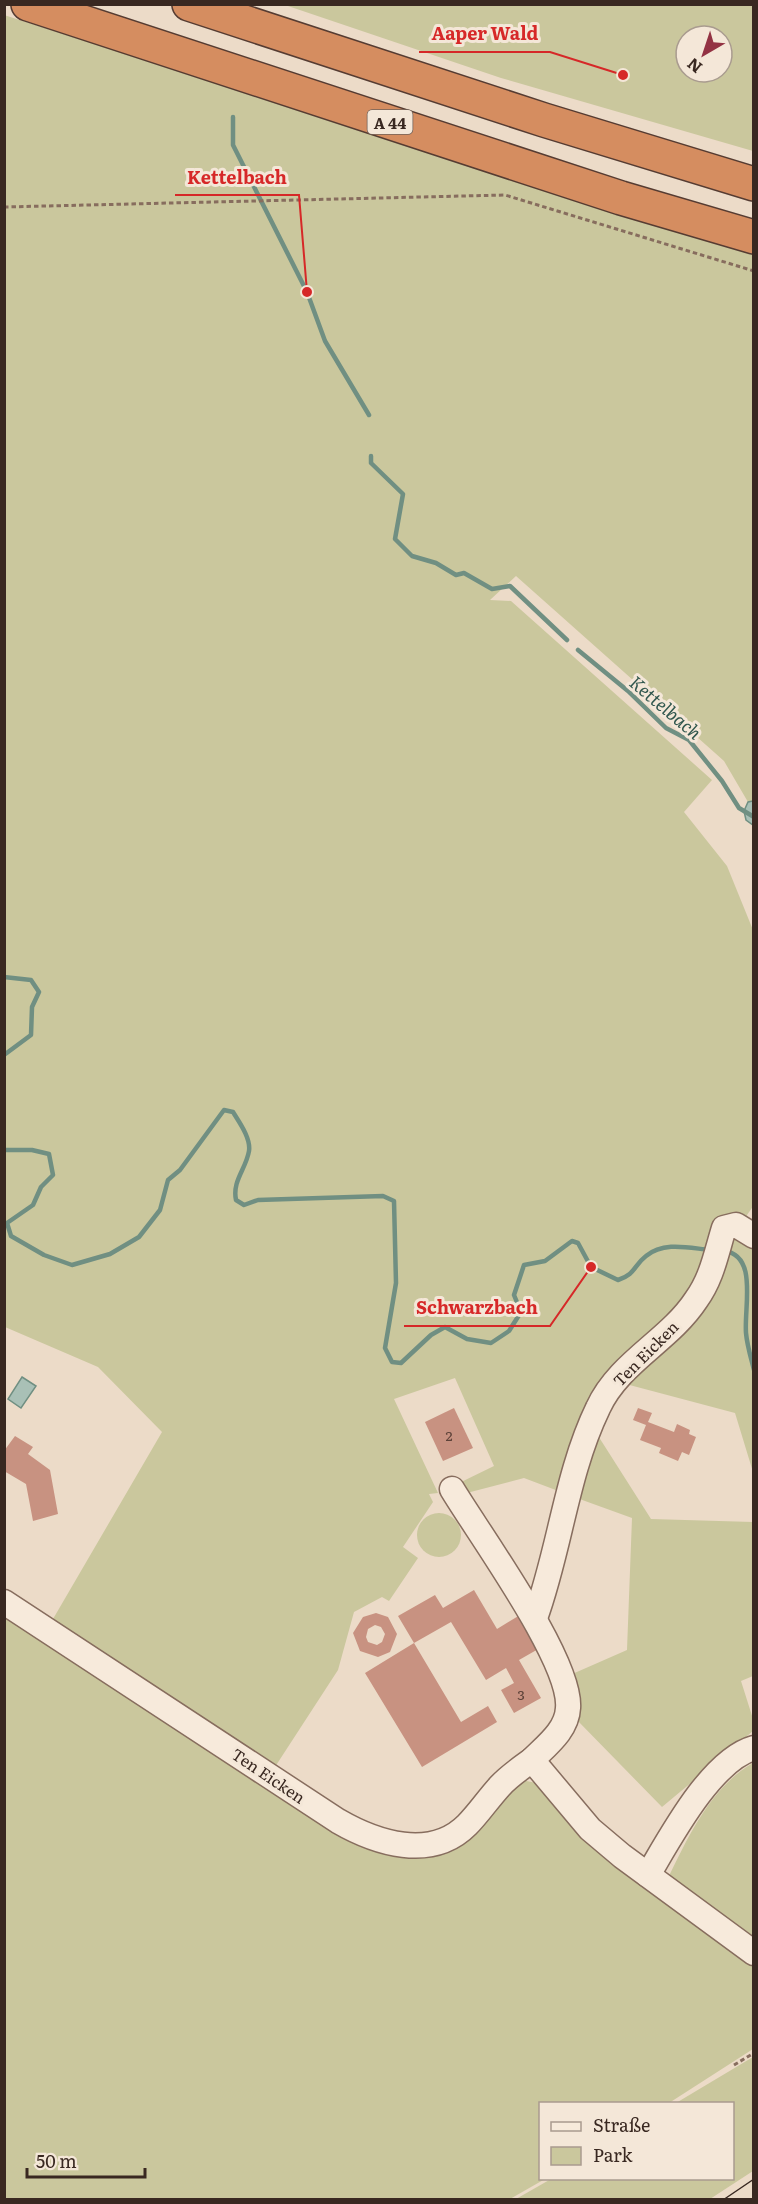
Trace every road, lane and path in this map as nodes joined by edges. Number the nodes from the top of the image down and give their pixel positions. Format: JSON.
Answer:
{"nodes":[{"id":1,"x":28,"y":4,"type":"edge"},
{"id":2,"x":189,"y":4,"type":"edge"},
{"id":3,"x":753,"y":184,"type":"edge"},
{"id":4,"x":4,"y":207,"type":"edge"},
{"id":5,"x":753,"y":237,"type":"edge"},
{"id":6,"x":753,"y":271,"type":"edge"},
{"id":7,"x":753,"y":1236,"type":"edge"},
{"id":8,"x":452,"y":1490,"type":"dead end"},
{"id":9,"x":4,"y":1602,"type":"edge"},
{"id":10,"x":535,"y":1618,"type":"junction"},
{"id":11,"x":753,"y":1748,"type":"edge"},
{"id":12,"x":532,"y":1760,"type":"junction"},
{"id":13,"x":648,"y":1875,"type":"junction"},
{"id":14,"x":753,"y":1953,"type":"edge"},
{"id":15,"x":753,"y":2053,"type":"edge"},
{"id":16,"x":734,"y":2066,"type":"dead end"}],
"edges":[{"from":1,"to":5,"type":"highway","number":"A 44"},
{"from":2,"to":3,"type":"highway"},
{"from":4,"to":6,"type":"path"},
{"from":7,"to":10,"type":"lane","name":"Ten Eicken"},
{"from":8,"to":10,"type":"lane","name":"Ten Eicken"},
{"from":9,"to":12,"type":"lane","name":"Ten Eicken"},
{"from":10,"to":12,"type":"lane","name":"Ten Eicken"},
{"from":11,"to":13,"type":"lane"},
{"from":12,"to":13,"type":"lane"},
{"from":13,"to":14,"type":"lane"},
{"from":15,"to":16,"type":"path"}]}
